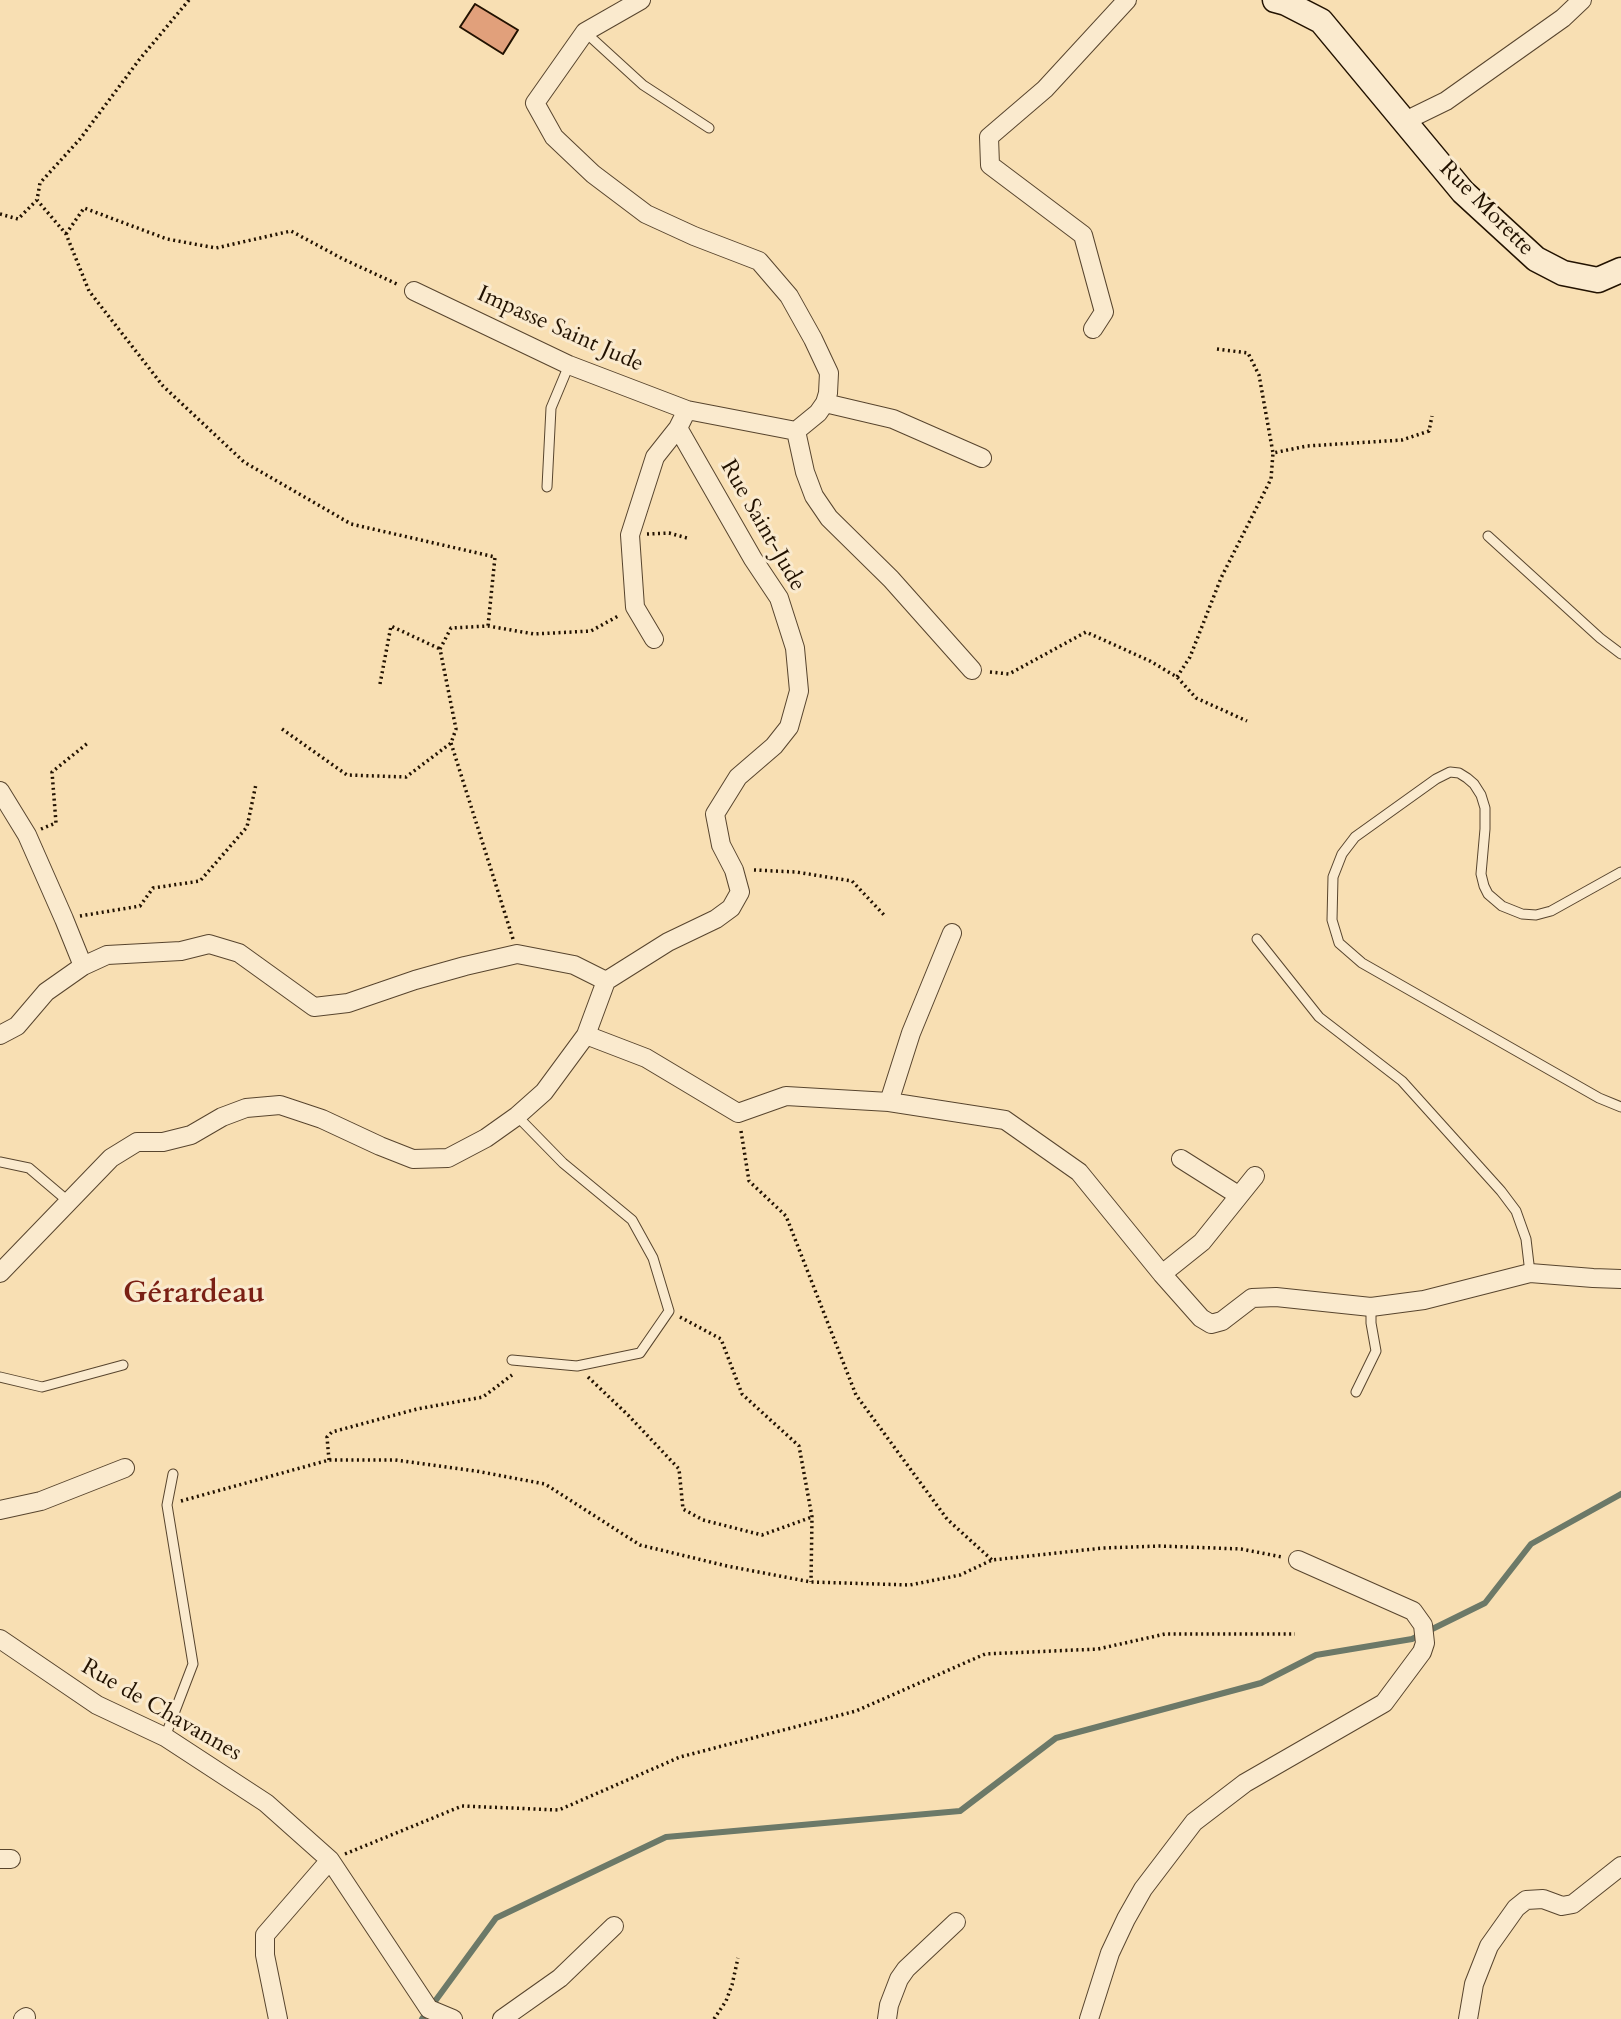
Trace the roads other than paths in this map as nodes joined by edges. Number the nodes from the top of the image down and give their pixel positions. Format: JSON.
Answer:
{"nodes":[{"id":1,"x":641,"y":0,"type":"edge"},
{"id":2,"x":1127,"y":0,"type":"edge"},
{"id":3,"x":1275,"y":0,"type":"edge"},
{"id":4,"x":1582,"y":0,"type":"edge"},
{"id":5,"x":585,"y":32,"type":"junction"},
{"id":6,"x":1405,"y":121,"type":"junction"},
{"id":7,"x":709,"y":128,"type":"dead end"},
{"id":8,"x":1621,"y":270,"type":"edge"},
{"id":9,"x":414,"y":291,"type":"road end"},
{"id":10,"x":1093,"y":329,"type":"dead end"},
{"id":11,"x":569,"y":365,"type":"junction"},
{"id":12,"x":825,"y":403,"type":"junction"},
{"id":13,"x":687,"y":410,"type":"junction"},
{"id":14,"x":678,"y":428,"type":"junction"},
{"id":15,"x":796,"y":431,"type":"junction"},
{"id":16,"x":982,"y":458,"type":"dead end"},
{"id":17,"x":547,"y":487,"type":"dead end"},
{"id":18,"x":1488,"y":536,"type":"dead end"},
{"id":19,"x":654,"y":639,"type":"dead end"},
{"id":20,"x":1621,"y":653,"type":"edge"},
{"id":21,"x":972,"y":670,"type":"road end"},
{"id":22,"x":0,"y":791,"type":"edge"},
{"id":23,"x":1621,"y":872,"type":"edge"},
{"id":24,"x":952,"y":933,"type":"dead end"},
{"id":25,"x":1257,"y":939,"type":"dead end"},
{"id":26,"x":83,"y":966,"type":"junction"},
{"id":27,"x":606,"y":981,"type":"junction"},
{"id":28,"x":0,"y":1035,"type":"edge"},
{"id":29,"x":586,"y":1035,"type":"junction"},
{"id":30,"x":889,"y":1102,"type":"junction"},
{"id":31,"x":1621,"y":1107,"type":"edge"},
{"id":32,"x":517,"y":1116,"type":"junction"},
{"id":33,"x":1181,"y":1159,"type":"dead end"},
{"id":34,"x":0,"y":1162,"type":"edge"},
{"id":35,"x":1255,"y":1176,"type":"dead end"},
{"id":36,"x":1238,"y":1195,"type":"junction"},
{"id":37,"x":69,"y":1202,"type":"junction"},
{"id":38,"x":0,"y":1273,"type":"edge"},
{"id":39,"x":1530,"y":1273,"type":"junction"},
{"id":40,"x":1162,"y":1274,"type":"junction"},
{"id":41,"x":1621,"y":1279,"type":"edge"},
{"id":42,"x":1371,"y":1307,"type":"junction"},
{"id":43,"x":512,"y":1360,"type":"dead end"},
{"id":44,"x":123,"y":1365,"type":"dead end"},
{"id":45,"x":0,"y":1377,"type":"edge"},
{"id":46,"x":1356,"y":1392,"type":"dead end"},
{"id":47,"x":125,"y":1468,"type":"dead end"},
{"id":48,"x":173,"y":1474,"type":"dead end"},
{"id":49,"x":0,"y":1510,"type":"edge"},
{"id":50,"x":1298,"y":1560,"type":"road end"},
{"id":51,"x":0,"y":1639,"type":"edge"},
{"id":52,"x":165,"y":1737,"type":"junction"},
{"id":53,"x":330,"y":1860,"type":"junction"},
{"id":54,"x":1621,"y":1866,"type":"edge"},
{"id":55,"x":956,"y":1922,"type":"dead end"},
{"id":56,"x":614,"y":1926,"type":"dead end"},
{"id":57,"x":449,"y":2018,"type":"edge"},
{"id":58,"x":278,"y":2019,"type":"edge"},
{"id":59,"x":502,"y":2019,"type":"edge"},
{"id":60,"x":887,"y":2019,"type":"edge"},
{"id":61,"x":1089,"y":2019,"type":"edge"},
{"id":62,"x":1468,"y":2019,"type":"edge"}],
"edges":[{"from":1,"to":5,"type":"street"},
{"from":2,"to":10,"type":"street"},
{"from":3,"to":6,"type":"street","name":"Rue Morette"},
{"from":4,"to":6,"type":"street"},
{"from":5,"to":7,"type":"lane"},
{"from":5,"to":12,"type":"street"},
{"from":6,"to":8,"type":"street","name":"Rue Morette"},
{"from":9,"to":11,"type":"street","name":"Impasse Saint Jude"},
{"from":11,"to":13,"type":"street","name":"Impasse Saint Jude"},
{"from":11,"to":17,"type":"lane"},
{"from":12,"to":15,"type":"street"},
{"from":12,"to":16,"type":"street"},
{"from":13,"to":14,"type":"street"},
{"from":13,"to":15,"type":"street"},
{"from":14,"to":19,"type":"street"},
{"from":14,"to":27,"type":"street","name":"Rue Saint-Jude"},
{"from":15,"to":21,"type":"street"},
{"from":18,"to":20,"type":"lane"},
{"from":22,"to":26,"type":"street"},
{"from":23,"to":31,"type":"lane"},
{"from":24,"to":30,"type":"street"},
{"from":25,"to":39,"type":"lane"},
{"from":26,"to":27,"type":"street"},
{"from":26,"to":28,"type":"street"},
{"from":27,"to":29,"type":"street"},
{"from":29,"to":30,"type":"street"},
{"from":29,"to":32,"type":"street"},
{"from":30,"to":40,"type":"street"},
{"from":32,"to":37,"type":"street"},
{"from":32,"to":43,"type":"lane"},
{"from":33,"to":36,"type":"street"},
{"from":34,"to":37,"type":"lane"},
{"from":35,"to":36,"type":"street"},
{"from":36,"to":40,"type":"street"},
{"from":37,"to":38,"type":"street"},
{"from":39,"to":41,"type":"street"},
{"from":39,"to":42,"type":"street"},
{"from":40,"to":42,"type":"street"},
{"from":42,"to":46,"type":"lane"},
{"from":44,"to":45,"type":"lane"},
{"from":47,"to":49,"type":"street"},
{"from":48,"to":52,"type":"lane"},
{"from":50,"to":61,"type":"street"},
{"from":51,"to":52,"type":"street","name":"Rue de Chavannes"},
{"from":52,"to":53,"type":"street","name":"Rue de Chavannes"},
{"from":53,"to":57,"type":"street","name":"Rue de Chavannes"},
{"from":53,"to":58,"type":"street"},
{"from":54,"to":62,"type":"street"},
{"from":55,"to":60,"type":"street"},
{"from":56,"to":59,"type":"street"}]}
